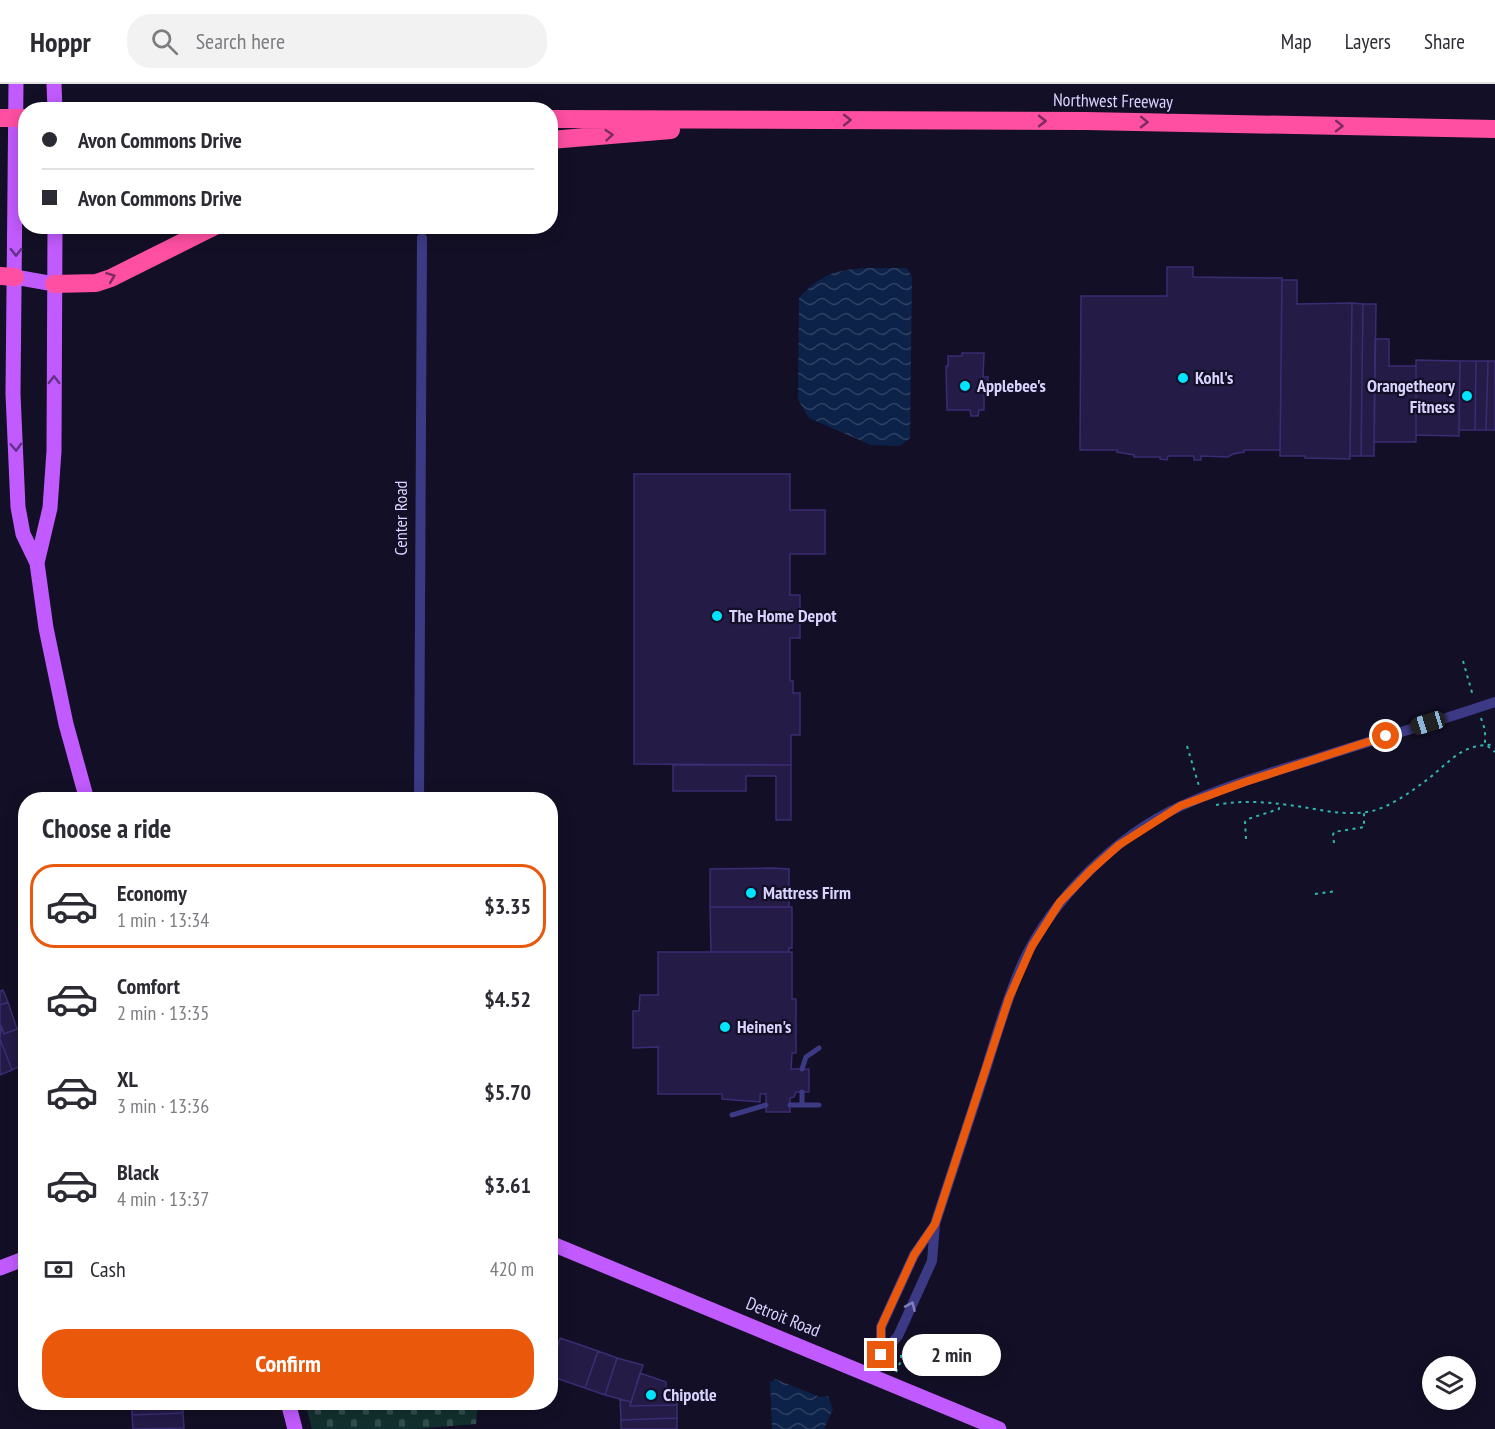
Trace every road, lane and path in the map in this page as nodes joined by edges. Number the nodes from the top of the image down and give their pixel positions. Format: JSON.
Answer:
{"nodes":[{"id":1,"x":16,"y":84,"type":"edge"},
{"id":2,"x":54,"y":84,"type":"edge"},
{"id":3,"x":55,"y":102,"type":"edge"},
{"id":4,"x":0,"y":118,"type":"edge"},
{"id":5,"x":18,"y":118,"type":"edge"},
{"id":6,"x":558,"y":119,"type":"edge"},
{"id":7,"x":789,"y":119,"type":"junction"},
{"id":8,"x":1495,"y":129,"type":"edge"},
{"id":9,"x":558,"y":139,"type":"edge"},
{"id":10,"x":55,"y":234,"type":"edge"},
{"id":11,"x":199,"y":234,"type":"edge"},
{"id":12,"x":422,"y":238,"type":"dead end"},
{"id":13,"x":8,"y":277,"type":"edge"},
{"id":14,"x":54,"y":284,"type":"junction"},
{"id":15,"x":38,"y":563,"type":"junction"},
{"id":16,"x":1495,"y":702,"type":"edge"},
{"id":17,"x":1495,"y":745,"type":"edge"},
{"id":18,"x":1187,"y":746,"type":"dead end"},
{"id":19,"x":85,"y":792,"type":"edge"},
{"id":20,"x":419,"y":792,"type":"edge"},
{"id":21,"x":1203,"y":797,"type":"junction"},
{"id":22,"x":1279,"y":805,"type":"junction"},
{"id":23,"x":1364,"y":811,"type":"junction"},
{"id":24,"x":1246,"y":839,"type":"dead end"},
{"id":25,"x":1334,"y":843,"type":"dead end"},
{"id":26,"x":1337,"y":891,"type":"dead end"},
{"id":27,"x":1315,"y":894,"type":"dead end"},
{"id":28,"x":819,"y":1048,"type":"dead end"},
{"id":29,"x":802,"y":1069,"type":"dead end"},
{"id":30,"x":802,"y":1092,"type":"dead end"},
{"id":31,"x":766,"y":1105,"type":"dead end"},
{"id":32,"x":790,"y":1105,"type":"dead end"},
{"id":33,"x":802,"y":1105,"type":"junction"},
{"id":34,"x":819,"y":1105,"type":"dead end"},
{"id":35,"x":732,"y":1115,"type":"dead end"},
{"id":36,"x":935,"y":1224,"type":"junction"},
{"id":37,"x":558,"y":1246,"type":"edge"},
{"id":38,"x":18,"y":1261,"type":"edge"},
{"id":39,"x":0,"y":1268,"type":"edge"},
{"id":40,"x":902,"y":1342,"type":"dead end"},
{"id":41,"x":881,"y":1355,"type":"junction"},
{"id":42,"x":874,"y":1376,"type":"junction"},
{"id":43,"x":891,"y":1384,"type":"junction"},
{"id":44,"x":290,"y":1410,"type":"edge"},
{"id":45,"x":295,"y":1429,"type":"edge"},
{"id":46,"x":999,"y":1429,"type":"edge"}],
"edges":[{"from":1,"to":13,"type":"main road","one_way":true},
{"from":2,"to":3,"type":"main road"},
{"from":4,"to":5,"type":"highway"},
{"from":6,"to":7,"type":"highway","name":"Northwest Freeway"},
{"from":7,"to":8,"type":"highway","name":"Northwest Freeway","one_way":true},
{"from":9,"to":7,"type":"highway","one_way":true},
{"from":10,"to":14,"type":"main road"},
{"from":14,"to":11,"type":"highway","one_way":true},
{"from":12,"to":20,"type":"street","name":"Center Road"},
{"from":13,"to":14,"type":"main road"},
{"from":13,"to":15,"type":"main road","one_way":true},
{"from":15,"to":14,"type":"main road","one_way":true},
{"from":15,"to":19,"type":"main road"},
{"from":16,"to":21,"type":"street"},
{"from":17,"to":23,"type":"path"},
{"from":18,"to":21,"type":"path"},
{"from":21,"to":22,"type":"path"},
{"from":21,"to":36,"type":"street"},
{"from":22,"to":23,"type":"path"},
{"from":22,"to":24,"type":"path"},
{"from":23,"to":25,"type":"path"},
{"from":26,"to":27,"type":"path"},
{"from":28,"to":29,"type":"lane"},
{"from":30,"to":33,"type":"lane"},
{"from":31,"to":35,"type":"lane"},
{"from":32,"to":33,"type":"lane"},
{"from":33,"to":34,"type":"lane"},
{"from":36,"to":41,"type":"street"},
{"from":41,"to":36,"type":"street","one_way":true},
{"from":37,"to":42,"type":"main road","name":"Detroit Road"},
{"from":38,"to":39,"type":"main road"},
{"from":40,"to":43,"type":"path"},
{"from":41,"to":42,"type":"street"},
{"from":42,"to":43,"type":"main road","name":"Detroit Road"},
{"from":43,"to":46,"type":"main road","name":"Detroit Road"},
{"from":44,"to":45,"type":"main road"}]}
